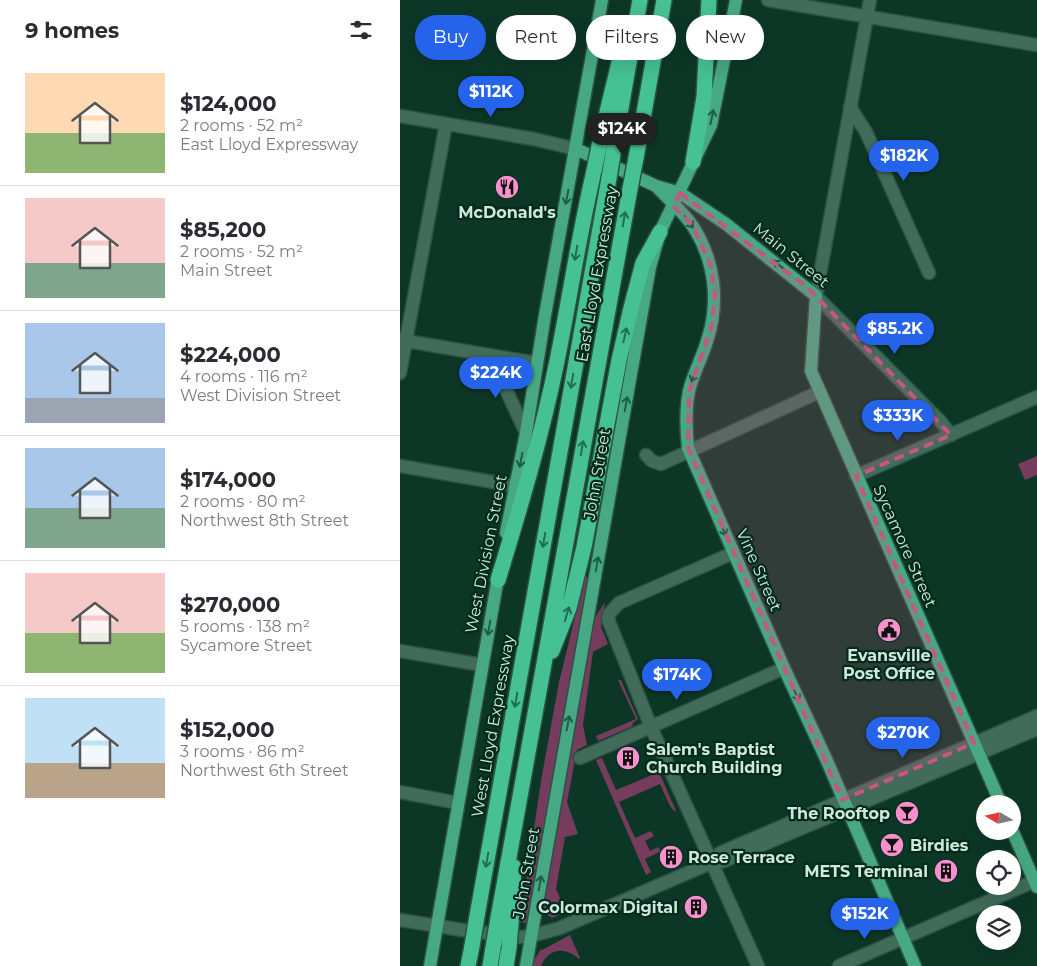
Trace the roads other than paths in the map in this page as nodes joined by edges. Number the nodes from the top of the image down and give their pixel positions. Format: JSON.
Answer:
{"nodes":[{"id":1,"x":602,"y":0,"type":"edge"},
{"id":2,"x":638,"y":0,"type":"edge"},
{"id":3,"x":664,"y":0,"type":"edge"},
{"id":4,"x":709,"y":0,"type":"edge"},
{"id":5,"x":736,"y":0,"type":"edge"},
{"id":6,"x":768,"y":0,"type":"edge"},
{"id":7,"x":870,"y":0,"type":"edge"},
{"id":8,"x":867,"y":17,"type":"junction"},
{"id":9,"x":1037,"y":45,"type":"edge"},
{"id":10,"x":850,"y":107,"type":"junction"},
{"id":11,"x":400,"y":116,"type":"edge"},
{"id":12,"x":446,"y":124,"type":"junction"},
{"id":13,"x":576,"y":149,"type":"junction"},
{"id":14,"x":693,"y":162,"type":"junction"},
{"id":15,"x":656,"y":186,"type":"junction"},
{"id":16,"x":680,"y":193,"type":"junction"},
{"id":17,"x":673,"y":206,"type":"junction"},
{"id":18,"x":660,"y":232,"type":"junction"},
{"id":19,"x":929,"y":273,"type":"dead end"},
{"id":20,"x":816,"y":296,"type":"junction"},
{"id":21,"x":403,"y":340,"type":"edge"},
{"id":22,"x":490,"y":355,"type":"junction"},
{"id":23,"x":536,"y":363,"type":"junction"},
{"id":24,"x":400,"y":373,"type":"edge"},
{"id":25,"x":819,"y":392,"type":"junction"},
{"id":26,"x":1037,"y":397,"type":"edge"},
{"id":27,"x":526,"y":433,"type":"junction"},
{"id":28,"x":951,"y":435,"type":"junction"},
{"id":29,"x":690,"y":451,"type":"junction"},
{"id":30,"x":646,"y":455,"type":"dead end"},
{"id":31,"x":400,"y":466,"type":"edge"},
{"id":32,"x":856,"y":476,"type":"junction"},
{"id":33,"x":516,"y":486,"type":"junction"},
{"id":34,"x":553,"y":492,"type":"joint"},
{"id":35,"x":733,"y":552,"type":"junction"},
{"id":36,"x":498,"y":580,"type":"junction"},
{"id":37,"x":400,"y":651,"type":"edge"},
{"id":38,"x":482,"y":665,"type":"junction"},
{"id":39,"x":784,"y":668,"type":"junction"},
{"id":40,"x":542,"y":675,"type":"junction"},
{"id":41,"x":1037,"y":716,"type":"edge"},
{"id":42,"x":651,"y":727,"type":"junction"},
{"id":43,"x":1037,"y":728,"type":"edge"},
{"id":44,"x":976,"y":748,"type":"junction"},
{"id":45,"x":580,"y":758,"type":"dead end"},
{"id":46,"x":400,"y":792,"type":"edge"},
{"id":47,"x":997,"y":795,"type":"edge"},
{"id":48,"x":458,"y":803,"type":"junction"},
{"id":49,"x":844,"y":805,"type":"junction"},
{"id":50,"x":1017,"y":840,"type":"edge"},
{"id":51,"x":713,"y":862,"type":"junction"},
{"id":52,"x":1036,"y":882,"type":"edge"},
{"id":53,"x":400,"y":920,"type":"edge"},
{"id":54,"x":505,"y":921,"type":"junction"},
{"id":55,"x":437,"y":926,"type":"junction"},
{"id":56,"x":532,"y":936,"type":"junction"},
{"id":57,"x":903,"y":939,"type":"junction"},
{"id":58,"x":430,"y":966,"type":"edge"},
{"id":59,"x":468,"y":966,"type":"edge"},
{"id":60,"x":490,"y":966,"type":"edge"},
{"id":61,"x":506,"y":966,"type":"edge"},
{"id":62,"x":526,"y":966,"type":"edge"},
{"id":63,"x":758,"y":966,"type":"edge"},
{"id":64,"x":839,"y":966,"type":"edge"},
{"id":65,"x":915,"y":966,"type":"edge"}],
"edges":[{"from":1,"to":13,"type":"main road","name":"West Division Street"},
{"from":2,"to":34,"type":"highway","name":"East Lloyd Expressway","one_way":true,"bridge":true},
{"from":2,"to":36,"type":"highway","one_way":true,"bridge":true},
{"from":40,"to":3,"type":"highway","name":"East Lloyd Expressway","one_way":true,"bridge":true},
{"from":4,"to":14,"type":"highway"},
{"from":14,"to":5,"type":"main road","name":"John Street","one_way":true},
{"from":6,"to":8,"type":"street"},
{"from":7,"to":8,"type":"street"},
{"from":8,"to":9,"type":"street"},
{"from":8,"to":10,"type":"street"},
{"from":10,"to":19,"type":"street"},
{"from":10,"to":20,"type":"street"},
{"from":11,"to":12,"type":"street"},
{"from":12,"to":13,"type":"street"},
{"from":12,"to":21,"type":"street"},
{"from":13,"to":15,"type":"main road","name":"Main Street"},
{"from":13,"to":23,"type":"main road","name":"West Division Street","one_way":true},
{"from":14,"to":16,"type":"main road","name":"John Street"},
{"from":15,"to":16,"type":"main road","name":"Main Street"},
{"from":15,"to":17,"type":"main road","name":"Vine Street"},
{"from":16,"to":17,"type":"main road","name":"John Street"},
{"from":20,"to":16,"type":"main road","name":"Main Street","one_way":true},
{"from":17,"to":18,"type":"main road","name":"John Street"},
{"from":17,"to":29,"type":"main road","name":"Vine Street","one_way":true},
{"from":40,"to":18,"type":"highway","one_way":true},
{"from":56,"to":18,"type":"main road","name":"John Street","one_way":true},
{"from":20,"to":25,"type":"main road","name":"Sycamore Street"},
{"from":20,"to":28,"type":"street","name":"Main Street"},
{"from":21,"to":22,"type":"street"},
{"from":21,"to":24,"type":"street"},
{"from":22,"to":23,"type":"street"},
{"from":22,"to":27,"type":"street"},
{"from":23,"to":27,"type":"main road","name":"West Division Street"},
{"from":25,"to":29,"type":"street"},
{"from":25,"to":32,"type":"main road","name":"Sycamore Street"},
{"from":26,"to":28,"type":"street"},
{"from":27,"to":33,"type":"main road","name":"West Division Street","one_way":true},
{"from":28,"to":32,"type":"street"},
{"from":29,"to":30,"type":"street"},
{"from":29,"to":35,"type":"main road","name":"Vine Street","one_way":true},
{"from":31,"to":33,"type":"street"},
{"from":32,"to":44,"type":"main road","name":"Sycamore Street"},
{"from":33,"to":36,"type":"main road","name":"West Division Street"},
{"from":34,"to":59,"type":"highway","name":"West Lloyd Expressway","one_way":true,"bridge":true},
{"from":35,"to":39,"type":"main road","name":"Vine Street"},
{"from":35,"to":42,"type":"street"},
{"from":36,"to":38,"type":"main road","name":"West Division Street","one_way":true},
{"from":37,"to":38,"type":"street"},
{"from":38,"to":48,"type":"main road","name":"West Division Street"},
{"from":39,"to":42,"type":"street"},
{"from":39,"to":49,"type":"main road","name":"Vine Street","one_way":true},
{"from":40,"to":54,"type":"highway"},
{"from":41,"to":44,"type":"street"},
{"from":42,"to":45,"type":"street"},
{"from":42,"to":51,"type":"street"},
{"from":43,"to":44,"type":"street"},
{"from":44,"to":47,"type":"main road","name":"Sycamore Street"},
{"from":44,"to":49,"type":"street"},
{"from":46,"to":48,"type":"street"},
{"from":48,"to":55,"type":"main road","name":"West Division Street"},
{"from":49,"to":51,"type":"street"},
{"from":49,"to":57,"type":"main road","name":"Vine Street"},
{"from":50,"to":52,"type":"main road"},
{"from":51,"to":56,"type":"street"},
{"from":51,"to":63,"type":"street"},
{"from":52,"to":57,"type":"street"},
{"from":53,"to":55,"type":"street"},
{"from":54,"to":60,"type":"highway","bridge":true},
{"from":54,"to":61,"type":"highway","bridge":true},
{"from":55,"to":56,"type":"street"},
{"from":55,"to":58,"type":"main road","name":"West Division Street"},
{"from":56,"to":62,"type":"main road","name":"John Street"},
{"from":57,"to":64,"type":"street"},
{"from":57,"to":65,"type":"main road","name":"Vine Street"}]}
